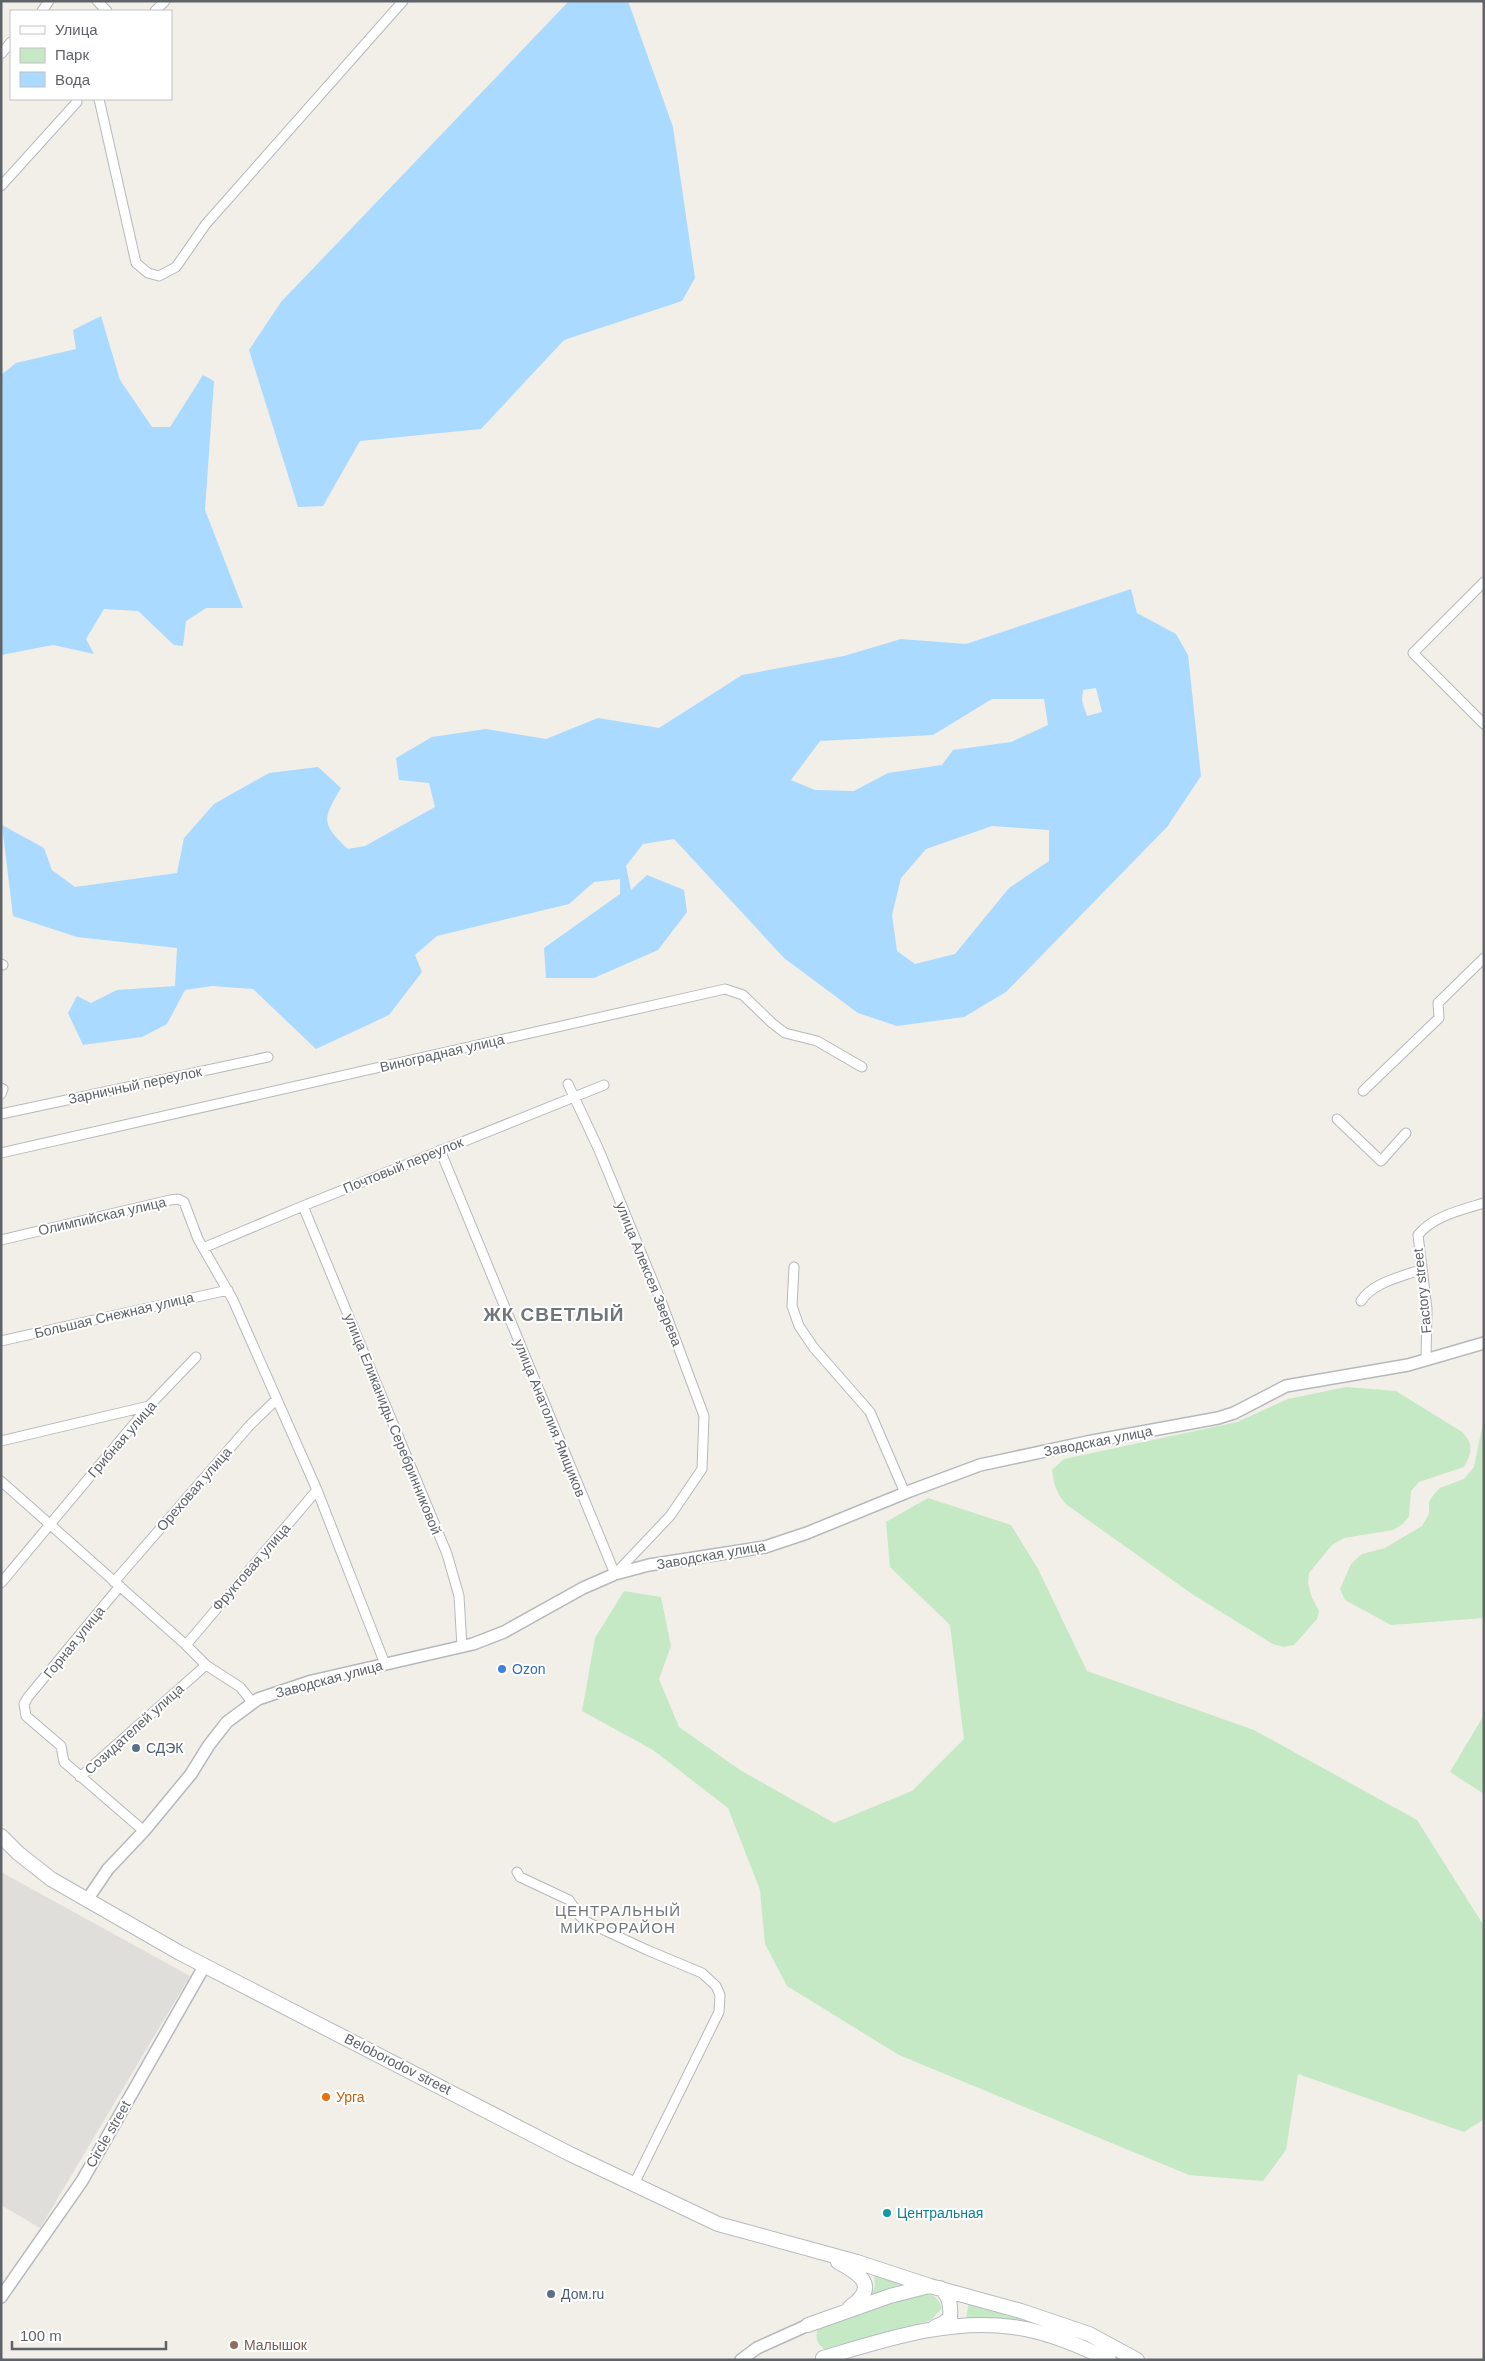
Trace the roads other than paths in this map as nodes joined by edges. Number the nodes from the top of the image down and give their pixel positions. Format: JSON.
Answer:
{"nodes":[{"id":1,"x":165,"y":1,"type":"edge"},
{"id":2,"x":403,"y":1,"type":"edge"},
{"id":3,"x":156,"y":10,"type":"edge"},
{"id":4,"x":10,"y":43,"type":"edge"},
{"id":5,"x":1,"y":54,"type":"edge"},
{"id":6,"x":99,"y":100,"type":"edge"},
{"id":7,"x":77,"y":102,"type":"dead end"},
{"id":8,"x":1,"y":186,"type":"edge"},
{"id":9,"x":1484,"y":582,"type":"edge"},
{"id":10,"x":1484,"y":724,"type":"edge"},
{"id":11,"x":1484,"y":958,"type":"edge"},
{"id":12,"x":268,"y":1057,"type":"dead end"},
{"id":13,"x":862,"y":1067,"type":"dead end"},
{"id":14,"x":568,"y":1084,"type":"dead end"},
{"id":15,"x":604,"y":1085,"type":"dead end"},
{"id":16,"x":1363,"y":1091,"type":"dead end"},
{"id":17,"x":573,"y":1098,"type":"junction"},
{"id":18,"x":1,"y":1114,"type":"edge"},
{"id":19,"x":1337,"y":1119,"type":"dead end"},
{"id":20,"x":1406,"y":1133,"type":"dead end"},
{"id":21,"x":440,"y":1150,"type":"junction"},
{"id":22,"x":1,"y":1153,"type":"edge"},
{"id":23,"x":1484,"y":1203,"type":"edge"},
{"id":24,"x":303,"y":1206,"type":"junction"},
{"id":25,"x":1,"y":1240,"type":"edge"},
{"id":26,"x":204,"y":1248,"type":"junction"},
{"id":27,"x":794,"y":1267,"type":"dead end"},
{"id":28,"x":1422,"y":1269,"type":"junction"},
{"id":29,"x":228,"y":1290,"type":"junction"},
{"id":30,"x":1361,"y":1301,"type":"dead end"},
{"id":31,"x":1,"y":1341,"type":"edge"},
{"id":32,"x":1484,"y":1343,"type":"edge"},
{"id":33,"x":196,"y":1357,"type":"dead end"},
{"id":34,"x":1426,"y":1360,"type":"junction"},
{"id":35,"x":277,"y":1399,"type":"junction"},
{"id":36,"x":149,"y":1406,"type":"junction"},
{"id":37,"x":1,"y":1441,"type":"edge"},
{"id":38,"x":1,"y":1481,"type":"edge"},
{"id":39,"x":317,"y":1490,"type":"junction"},
{"id":40,"x":904,"y":1493,"type":"junction"},
{"id":41,"x":50,"y":1523,"type":"junction"},
{"id":42,"x":615,"y":1574,"type":"junction"},
{"id":43,"x":1,"y":1583,"type":"edge"},
{"id":44,"x":117,"y":1584,"type":"junction"},
{"id":45,"x":186,"y":1644,"type":"junction"},
{"id":46,"x":462,"y":1647,"type":"junction"},
{"id":47,"x":385,"y":1664,"type":"junction"},
{"id":48,"x":206,"y":1665,"type":"junction"},
{"id":49,"x":253,"y":1703,"type":"junction"},
{"id":50,"x":80,"y":1778,"type":"junction"},
{"id":51,"x":144,"y":1831,"type":"junction"},
{"id":52,"x":1,"y":1836,"type":"edge"},
{"id":53,"x":517,"y":1872,"type":"dead end"},
{"id":54,"x":87,"y":1900,"type":"junction"},
{"id":55,"x":205,"y":1965,"type":"junction"},
{"id":56,"x":634,"y":2184,"type":"junction"},
{"id":57,"x":815,"y":2251,"type":"junction"},
{"id":58,"x":935,"y":2287,"type":"junction"},
{"id":59,"x":1,"y":2297,"type":"edge"},
{"id":60,"x":824,"y":2319,"type":"junction"},
{"id":61,"x":808,"y":2325,"type":"joint"},
{"id":62,"x":920,"y":2331,"type":"junction"},
{"id":63,"x":820,"y":2359,"type":"edge"},
{"id":64,"x":741,"y":2360,"type":"edge"},
{"id":65,"x":1109,"y":2360,"type":"edge"},
{"id":66,"x":1137,"y":2360,"type":"edge"}],
"edges":[{"from":1,"to":3,"type":"street"},
{"from":2,"to":6,"type":"street"},
{"from":4,"to":5,"type":"street"},
{"from":7,"to":8,"type":"street"},
{"from":9,"to":10,"type":"street"},
{"from":11,"to":16,"type":"street"},
{"from":12,"to":18,"type":"street","name":"Зарничный переулок"},
{"from":13,"to":22,"type":"street","name":"Виноградная улица"},
{"from":14,"to":17,"type":"street","name":"улица Алексея Зверева"},
{"from":15,"to":17,"type":"street","name":"Почтовый переулок"},
{"from":17,"to":21,"type":"street","name":"Почтовый переулок"},
{"from":17,"to":42,"type":"street","name":"улица Алексея Зверева"},
{"from":19,"to":20,"type":"street"},
{"from":21,"to":24,"type":"street","name":"Почтовый переулок"},
{"from":21,"to":42,"type":"street","name":"улица Анатолия Ямщиков"},
{"from":23,"to":28,"type":"street","name":"Factory street"},
{"from":24,"to":26,"type":"street","name":"Почтовый переулок"},
{"from":24,"to":46,"type":"street","name":"улица Еликаниды Серебринниковой"},
{"from":25,"to":26,"type":"street","name":"Олимпийская улица"},
{"from":26,"to":29,"type":"street","name":"Олимпийская улица"},
{"from":27,"to":40,"type":"street"},
{"from":28,"to":30,"type":"street"},
{"from":28,"to":34,"type":"street","name":"Factory street"},
{"from":29,"to":31,"type":"street","name":"Большая Снежная улица"},
{"from":29,"to":35,"type":"street","name":"Олимпийская улица"},
{"from":32,"to":34,"type":"street","name":"Заводская улица"},
{"from":33,"to":36,"type":"street","name":"Грибная улица"},
{"from":34,"to":40,"type":"street","name":"Заводская улица"},
{"from":35,"to":39,"type":"street","name":"Олимпийская улица"},
{"from":35,"to":44,"type":"street","name":"Ореховая улица"},
{"from":36,"to":37,"type":"street"},
{"from":36,"to":41,"type":"street","name":"Грибная улица"},
{"from":38,"to":41,"type":"street"},
{"from":39,"to":45,"type":"street","name":"Фруктовая улица"},
{"from":39,"to":47,"type":"street","name":"Олимпийская улица"},
{"from":40,"to":42,"type":"street","name":"Заводская улица"},
{"from":41,"to":43,"type":"street","name":"Грибная улица"},
{"from":41,"to":44,"type":"street"},
{"from":42,"to":46,"type":"street","name":"Заводская улица"},
{"from":44,"to":45,"type":"street"},
{"from":44,"to":50,"type":"street","name":"Горная улица"},
{"from":45,"to":48,"type":"street"},
{"from":46,"to":47,"type":"street","name":"Заводская улица"},
{"from":47,"to":49,"type":"street","name":"Заводская улица"},
{"from":48,"to":49,"type":"street"},
{"from":48,"to":50,"type":"street","name":"Созидателей улица"},
{"from":49,"to":51,"type":"street","name":"Заводская улица"},
{"from":50,"to":51,"type":"street","name":"Созидателей улица"},
{"from":51,"to":54,"type":"street","name":"Заводская улица"},
{"from":52,"to":54,"type":"main road","name":"Beloborodov street"},
{"from":53,"to":56,"type":"street"},
{"from":54,"to":55,"type":"main road","name":"Beloborodov street"},
{"from":55,"to":56,"type":"main road","name":"Beloborodov street"},
{"from":55,"to":59,"type":"street","name":"Circle street"},
{"from":56,"to":57,"type":"main road","name":"Beloborodov street"},
{"from":57,"to":58,"type":"main road","name":"Beloborodov street"},
{"from":57,"to":60,"type":"main road","name":"Beloborodov street"},
{"from":58,"to":60,"type":"main road"},
{"from":58,"to":62,"type":"main road"},
{"from":58,"to":66,"type":"main road","name":"Beloborodov street"},
{"from":60,"to":61,"type":"main road"},
{"from":61,"to":64,"type":"street"},
{"from":62,"to":63,"type":"main road"},
{"from":62,"to":65,"type":"main road"}]}
